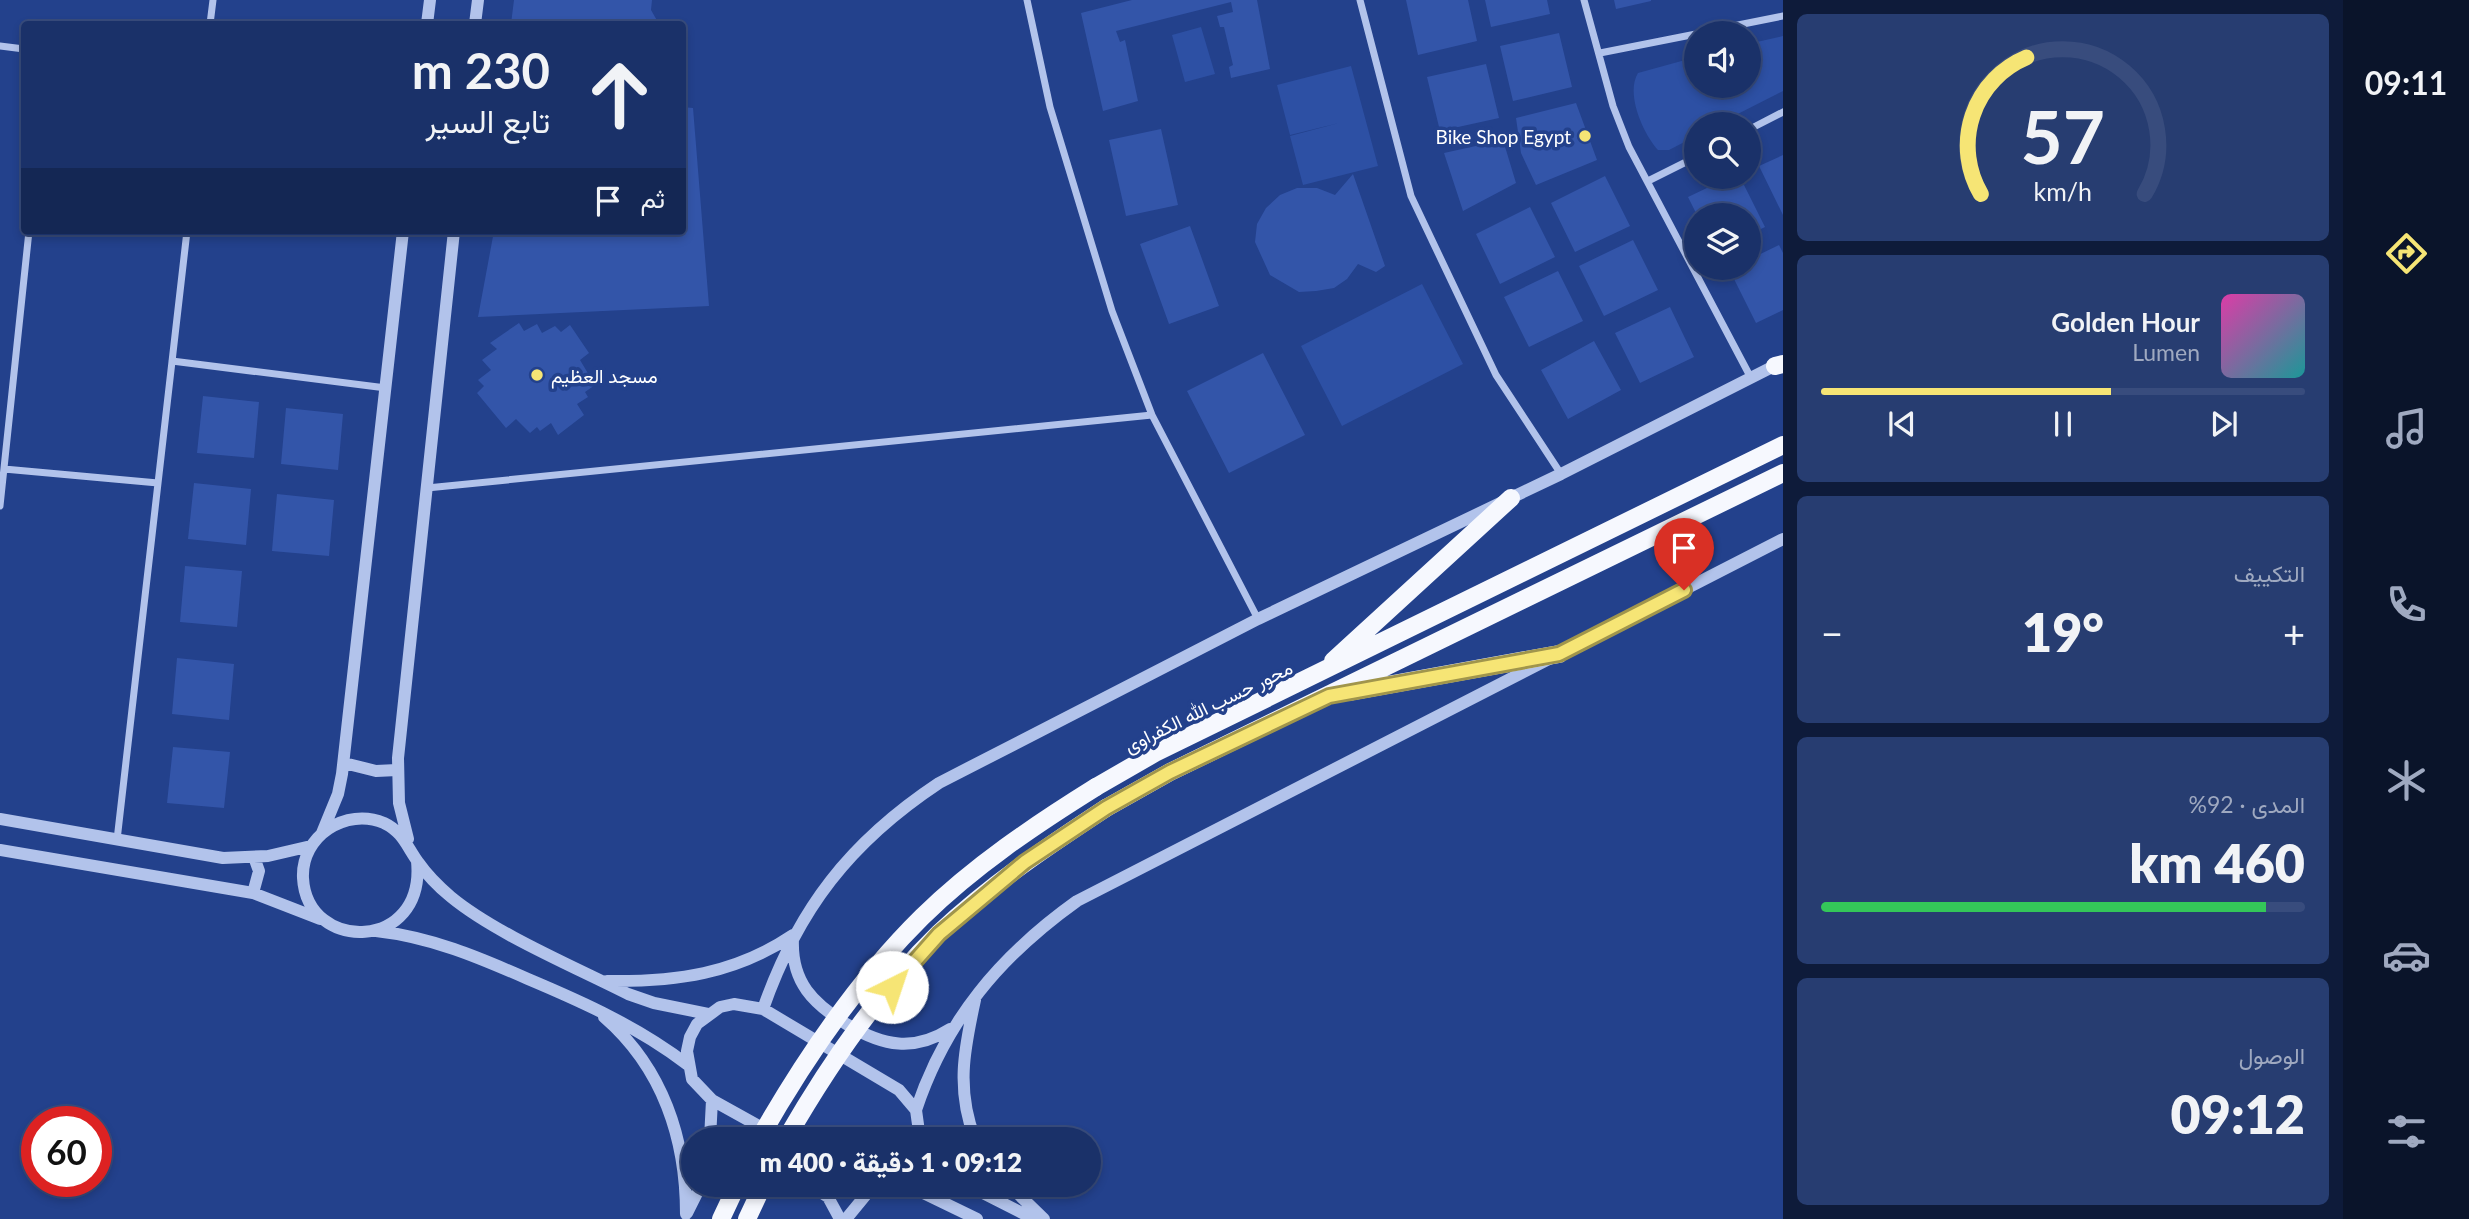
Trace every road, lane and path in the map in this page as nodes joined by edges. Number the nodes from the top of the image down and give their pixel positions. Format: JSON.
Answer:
{"nodes":[{"id":1,"x":213,"y":0,"type":"edge"},
{"id":2,"x":430,"y":0,"type":"edge"},
{"id":3,"x":478,"y":0,"type":"edge"},
{"id":4,"x":1027,"y":0,"type":"edge"},
{"id":5,"x":1360,"y":0,"type":"edge"},
{"id":6,"x":1584,"y":0,"type":"edge"},
{"id":7,"x":1783,"y":16,"type":"edge"},
{"id":8,"x":210,"y":21,"type":"edge"},
{"id":9,"x":427,"y":21,"type":"edge"},
{"id":10,"x":475,"y":21,"type":"edge"},
{"id":11,"x":1759,"y":21,"type":"edge"},
{"id":12,"x":1684,"y":37,"type":"edge"},
{"id":13,"x":0,"y":46,"type":"edge"},
{"id":14,"x":21,"y":49,"type":"edge"},
{"id":15,"x":1600,"y":54,"type":"junction"},
{"id":16,"x":1783,"y":112,"type":"edge"},
{"id":17,"x":1761,"y":123,"type":"edge"},
{"id":18,"x":1684,"y":163,"type":"edge"},
{"id":19,"x":1648,"y":181,"type":"junction"},
{"id":20,"x":29,"y":235,"type":"edge"},
{"id":21,"x":187,"y":235,"type":"edge"},
{"id":22,"x":403,"y":235,"type":"edge"},
{"id":23,"x":453,"y":235,"type":"edge"},
{"id":24,"x":172,"y":361,"type":"junction"},
{"id":25,"x":1781,"y":364,"type":"edge"},
{"id":26,"x":1751,"y":378,"type":"junction"},
{"id":27,"x":386,"y":388,"type":"junction"},
{"id":28,"x":1152,"y":415,"type":"junction"},
{"id":29,"x":1783,"y":445,"type":"edge"},
{"id":30,"x":4,"y":469,"type":"junction"},
{"id":31,"x":1783,"y":473,"type":"edge"},
{"id":32,"x":1561,"y":474,"type":"junction"},
{"id":33,"x":158,"y":483,"type":"junction"},
{"id":34,"x":427,"y":488,"type":"junction"},
{"id":35,"x":1511,"y":498,"type":"junction"},
{"id":36,"x":0,"y":506,"type":"edge"},
{"id":37,"x":1783,"y":539,"type":"edge"},
{"id":38,"x":1258,"y":619,"type":"junction"},
{"id":39,"x":1559,"y":654,"type":"junction"},
{"id":40,"x":1317,"y":676,"type":"junction"},
{"id":41,"x":1329,"y":696,"type":"junction"},
{"id":42,"x":344,"y":763,"type":"junction"},
{"id":43,"x":397,"y":770,"type":"junction"},
{"id":44,"x":0,"y":819,"type":"edge"},
{"id":45,"x":322,"y":833,"type":"junction"},
{"id":46,"x":117,"y":840,"type":"junction"},
{"id":47,"x":311,"y":846,"type":"junction"},
{"id":48,"x":410,"y":846,"type":"junction"},
{"id":49,"x":0,"y":849,"type":"edge"},
{"id":50,"x":254,"y":857,"type":"junction"},
{"id":51,"x":417,"y":861,"type":"junction"},
{"id":52,"x":253,"y":893,"type":"junction"},
{"id":53,"x":327,"y":922,"type":"junction"},
{"id":54,"x":375,"y":931,"type":"junction"},
{"id":55,"x":793,"y":935,"type":"junction"},
{"id":56,"x":604,"y":981,"type":"junction"},
{"id":57,"x":977,"y":991,"type":"junction"},
{"id":58,"x":591,"y":1006,"type":"junction"},
{"id":59,"x":763,"y":1009,"type":"junction"},
{"id":60,"x":708,"y":1014,"type":"junction"},
{"id":61,"x":952,"y":1028,"type":"junction"},
{"id":62,"x":688,"y":1065,"type":"junction"},
{"id":63,"x":712,"y":1100,"type":"junction"},
{"id":64,"x":916,"y":1110,"type":"junction"},
{"id":65,"x":711,"y":1127,"type":"edge"},
{"id":66,"x":762,"y":1127,"type":"edge"},
{"id":67,"x":767,"y":1127,"type":"edge"},
{"id":68,"x":792,"y":1127,"type":"edge"},
{"id":69,"x":918,"y":1127,"type":"edge"},
{"id":70,"x":972,"y":1127,"type":"edge"},
{"id":71,"x":695,"y":1197,"type":"edge"},
{"id":72,"x":731,"y":1197,"type":"edge"},
{"id":73,"x":757,"y":1197,"type":"edge"},
{"id":74,"x":828,"y":1197,"type":"edge"},
{"id":75,"x":864,"y":1197,"type":"edge"},
{"id":76,"x":932,"y":1197,"type":"edge"},
{"id":77,"x":991,"y":1197,"type":"edge"},
{"id":78,"x":1021,"y":1197,"type":"edge"},
{"id":79,"x":748,"y":1215,"type":"edge"},
{"id":80,"x":685,"y":1217,"type":"edge"},
{"id":81,"x":721,"y":1219,"type":"edge"},
{"id":82,"x":840,"y":1219,"type":"edge"},
{"id":83,"x":846,"y":1219,"type":"edge"},
{"id":84,"x":977,"y":1219,"type":"edge"},
{"id":85,"x":1034,"y":1219,"type":"edge"},
{"id":86,"x":1044,"y":1219,"type":"edge"}],
"edges":[{"from":1,"to":8,"type":"street"},
{"from":2,"to":9,"type":"street"},
{"from":3,"to":10,"type":"street"},
{"from":4,"to":28,"type":"street"},
{"from":5,"to":32,"type":"street"},
{"from":6,"to":15,"type":"street"},
{"from":7,"to":11,"type":"street"},
{"from":12,"to":15,"type":"street"},
{"from":13,"to":14,"type":"street"},
{"from":15,"to":19,"type":"street"},
{"from":16,"to":17,"type":"street"},
{"from":18,"to":19,"type":"street"},
{"from":19,"to":26,"type":"street"},
{"from":20,"to":30,"type":"street"},
{"from":21,"to":24,"type":"street"},
{"from":22,"to":27,"type":"street"},
{"from":23,"to":34,"type":"street"},
{"from":24,"to":27,"type":"street"},
{"from":24,"to":33,"type":"street"},
{"from":25,"to":26,"type":"street"},
{"from":26,"to":32,"type":"street"},
{"from":27,"to":42,"type":"street"},
{"from":28,"to":34,"type":"street"},
{"from":28,"to":38,"type":"street"},
{"from":29,"to":40,"type":"main road","name":"محور حسب الله الكفراوى"},
{"from":30,"to":33,"type":"street"},
{"from":30,"to":36,"type":"street"},
{"from":31,"to":41,"type":"main road"},
{"from":32,"to":35,"type":"street"},
{"from":33,"to":46,"type":"street"},
{"from":34,"to":43,"type":"street"},
{"from":35,"to":38,"type":"street"},
{"from":35,"to":40,"type":"main road"},
{"from":37,"to":39,"type":"street"},
{"from":38,"to":55,"type":"street"},
{"from":39,"to":41,"type":"main road"},
{"from":39,"to":57,"type":"street"},
{"from":40,"to":67,"type":"main road","name":"محور حسب الله الكفراوى","bridge":true},
{"from":41,"to":68,"type":"main road","bridge":true},
{"from":42,"to":43,"type":"street"},
{"from":42,"to":45,"type":"street"},
{"from":43,"to":48,"type":"street"},
{"from":44,"to":46,"type":"street"},
{"from":45,"to":47,"type":"street"},
{"from":45,"to":48,"type":"street"},
{"from":46,"to":50,"type":"street"},
{"from":47,"to":50,"type":"street"},
{"from":47,"to":53,"type":"street"},
{"from":48,"to":51,"type":"street"},
{"from":49,"to":52,"type":"street"},
{"from":50,"to":52,"type":"street"},
{"from":51,"to":54,"type":"street"},
{"from":51,"to":56,"type":"street"},
{"from":52,"to":53,"type":"street"},
{"from":53,"to":54,"type":"street"},
{"from":54,"to":58,"type":"street"},
{"from":55,"to":56,"type":"street"},
{"from":55,"to":59,"type":"street"},
{"from":55,"to":61,"type":"street"},
{"from":56,"to":60,"type":"street"},
{"from":57,"to":61,"type":"street"},
{"from":57,"to":70,"type":"street"},
{"from":58,"to":62,"type":"street"},
{"from":58,"to":80,"type":"street"},
{"from":59,"to":60,"type":"street"},
{"from":59,"to":64,"type":"street"},
{"from":60,"to":62,"type":"street"},
{"from":61,"to":64,"type":"street"},
{"from":62,"to":63,"type":"street"},
{"from":63,"to":65,"type":"street"},
{"from":63,"to":66,"type":"street"},
{"from":64,"to":69,"type":"street"},
{"from":71,"to":80,"type":"street"},
{"from":72,"to":81,"type":"main road"},
{"from":73,"to":79,"type":"main road"},
{"from":74,"to":82,"type":"street"},
{"from":75,"to":83,"type":"street"},
{"from":76,"to":84,"type":"street"},
{"from":77,"to":85,"type":"street"},
{"from":78,"to":86,"type":"street"}]}
